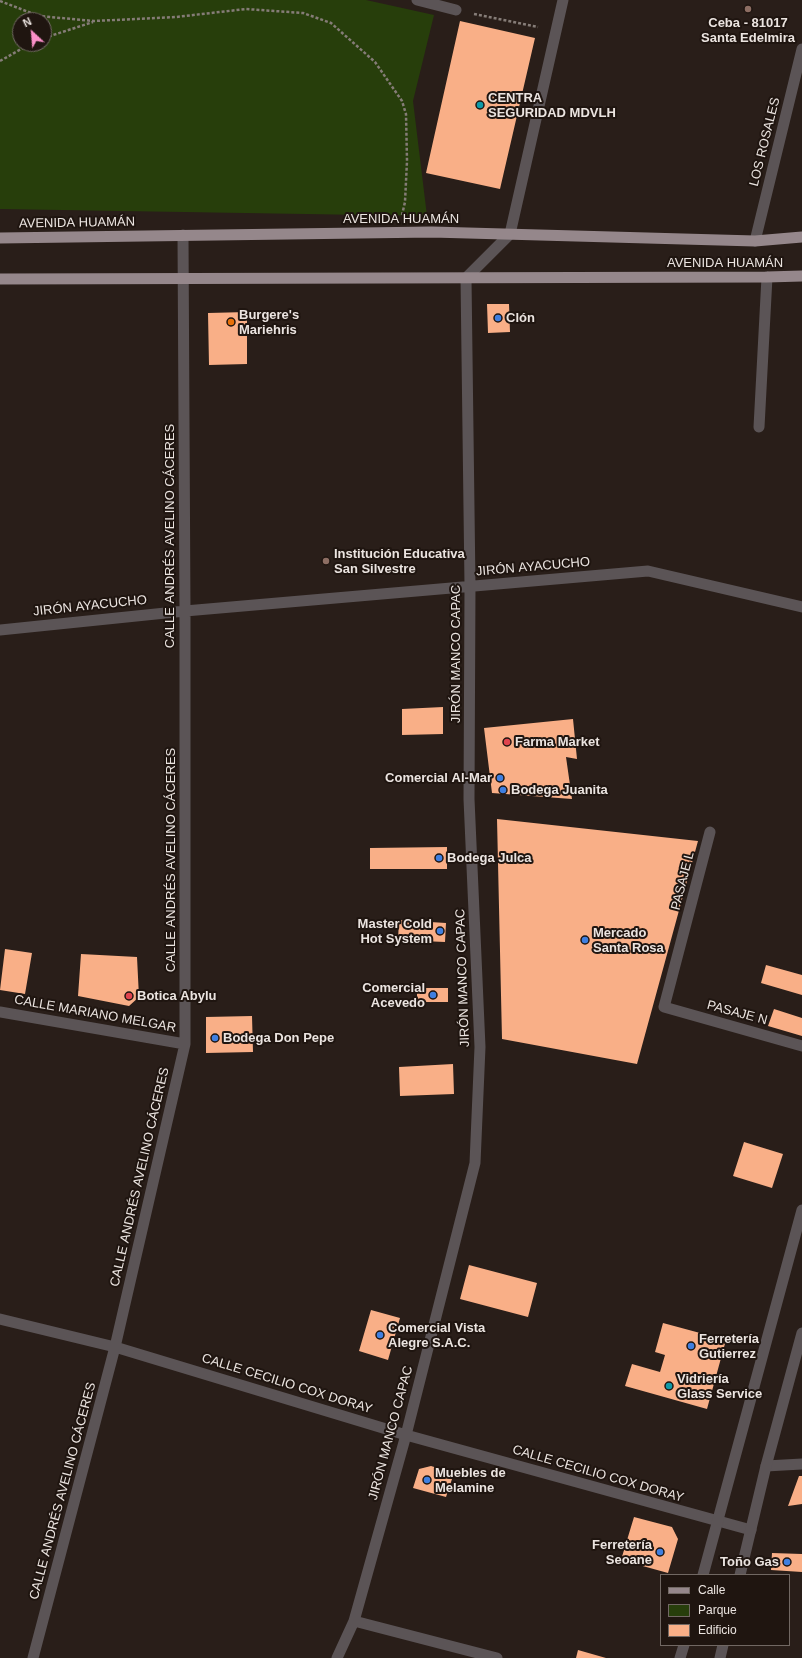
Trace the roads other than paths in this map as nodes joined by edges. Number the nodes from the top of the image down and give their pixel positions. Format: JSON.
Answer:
{"nodes":[{"id":1,"x":417,"y":0,"type":"edge"},
{"id":2,"x":563,"y":0,"type":"edge"},
{"id":3,"x":456,"y":10,"type":"road end"},
{"id":4,"x":802,"y":49,"type":"edge"},
{"id":5,"x":510,"y":234,"type":"junction"},
{"id":6,"x":183,"y":235,"type":"junction"},
{"id":7,"x":802,"y":237,"type":"edge"},
{"id":8,"x":0,"y":238,"type":"edge"},
{"id":9,"x":755,"y":241,"type":"junction"},
{"id":10,"x":802,"y":276,"type":"edge"},
{"id":11,"x":767,"y":277,"type":"junction"},
{"id":12,"x":182,"y":278,"type":"junction"},
{"id":13,"x":466,"y":278,"type":"junction"},
{"id":14,"x":0,"y":279,"type":"edge"},
{"id":15,"x":758,"y":427,"type":"dead end"},
{"id":16,"x":470,"y":586,"type":"junction"},
{"id":17,"x":802,"y":607,"type":"edge"},
{"id":18,"x":185,"y":611,"type":"junction"},
{"id":19,"x":0,"y":630,"type":"edge"},
{"id":20,"x":710,"y":832,"type":"dead end"},
{"id":21,"x":664,"y":1007,"type":"joint"},
{"id":22,"x":0,"y":1012,"type":"edge"},
{"id":23,"x":185,"y":1044,"type":"junction"},
{"id":24,"x":802,"y":1046,"type":"edge"},
{"id":25,"x":802,"y":1210,"type":"edge"},
{"id":26,"x":0,"y":1320,"type":"edge"},
{"id":27,"x":802,"y":1334,"type":"edge"},
{"id":28,"x":115,"y":1347,"type":"junction"},
{"id":29,"x":406,"y":1435,"type":"junction"},
{"id":30,"x":802,"y":1464,"type":"edge"},
{"id":31,"x":766,"y":1466,"type":"junction"},
{"id":32,"x":717,"y":1522,"type":"junction"},
{"id":33,"x":751,"y":1530,"type":"junction"},
{"id":34,"x":703,"y":1574,"type":"edge"},
{"id":35,"x":740,"y":1574,"type":"edge"},
{"id":36,"x":354,"y":1621,"type":"junction"},
{"id":37,"x":684,"y":1646,"type":"edge"},
{"id":38,"x":723,"y":1646,"type":"edge"},
{"id":39,"x":33,"y":1658,"type":"edge"},
{"id":40,"x":337,"y":1658,"type":"edge"},
{"id":41,"x":497,"y":1658,"type":"edge"},
{"id":42,"x":680,"y":1658,"type":"edge"},
{"id":43,"x":720,"y":1658,"type":"edge"}],
"edges":[{"from":1,"to":3,"type":"street"},
{"from":2,"to":5,"type":"street"},
{"from":4,"to":9,"type":"street","name":"LOS ROSALES"},
{"from":5,"to":6,"type":"main road","name":"AVENIDA HUAMÁN"},
{"from":5,"to":9,"type":"main road","name":"AVENIDA HUAMÁN"},
{"from":5,"to":13,"type":"street"},
{"from":6,"to":8,"type":"main road","name":"AVENIDA HUAMÁN"},
{"from":6,"to":12,"type":"street","name":"CALLE ANDRÉS AVELINO CÁCERES"},
{"from":7,"to":9,"type":"main road","name":"AVENIDA HUAMÁN"},
{"from":10,"to":11,"type":"main road","name":"AVENIDA HUAMÁN"},
{"from":11,"to":13,"type":"main road","name":"AVENIDA HUAMÁN"},
{"from":11,"to":15,"type":"street"},
{"from":12,"to":13,"type":"main road","name":"AVENIDA HUAMÁN"},
{"from":12,"to":14,"type":"main road","name":"AVENIDA HUAMÁN"},
{"from":12,"to":18,"type":"street","name":"CALLE ANDRÉS AVELINO CÁCERES"},
{"from":13,"to":16,"type":"street","name":"JIRÓN MANCO CAPAC"},
{"from":16,"to":17,"type":"street","name":"JIRÓN AYACUCHO"},
{"from":16,"to":18,"type":"street","name":"JIRÓN AYACUCHO"},
{"from":16,"to":29,"type":"street","name":"JIRÓN MANCO CAPAC"},
{"from":18,"to":19,"type":"street","name":"JIRÓN AYACUCHO"},
{"from":18,"to":23,"type":"street","name":"CALLE ANDRÉS AVELINO CÁCERES"},
{"from":20,"to":21,"type":"street","name":"PASAJE L"},
{"from":21,"to":24,"type":"street","name":"PASAJE N"},
{"from":22,"to":23,"type":"street","name":"CALLE MARIANO MELGAR"},
{"from":23,"to":28,"type":"street","name":"CALLE ANDRÉS AVELINO CÁCERES"},
{"from":25,"to":32,"type":"street"},
{"from":26,"to":28,"type":"street","name":"CALLE CECILIO COX DORAY"},
{"from":27,"to":31,"type":"street"},
{"from":28,"to":29,"type":"street","name":"CALLE CECILIO COX DORAY"},
{"from":28,"to":39,"type":"street","name":"CALLE ANDRÉS AVELINO CÁCERES"},
{"from":29,"to":32,"type":"street","name":"CALLE CECILIO COX DORAY"},
{"from":29,"to":36,"type":"street","name":"JIRÓN MANCO CAPAC"},
{"from":30,"to":31,"type":"street"},
{"from":31,"to":33,"type":"street"},
{"from":32,"to":33,"type":"street","name":"CALLE CECILIO COX DORAY"},
{"from":32,"to":34,"type":"street"},
{"from":33,"to":35,"type":"street"},
{"from":36,"to":40,"type":"street","name":"JIRÓN MANCO CAPAC"},
{"from":36,"to":41,"type":"street"},
{"from":37,"to":42,"type":"street"},
{"from":38,"to":43,"type":"street"}]}
